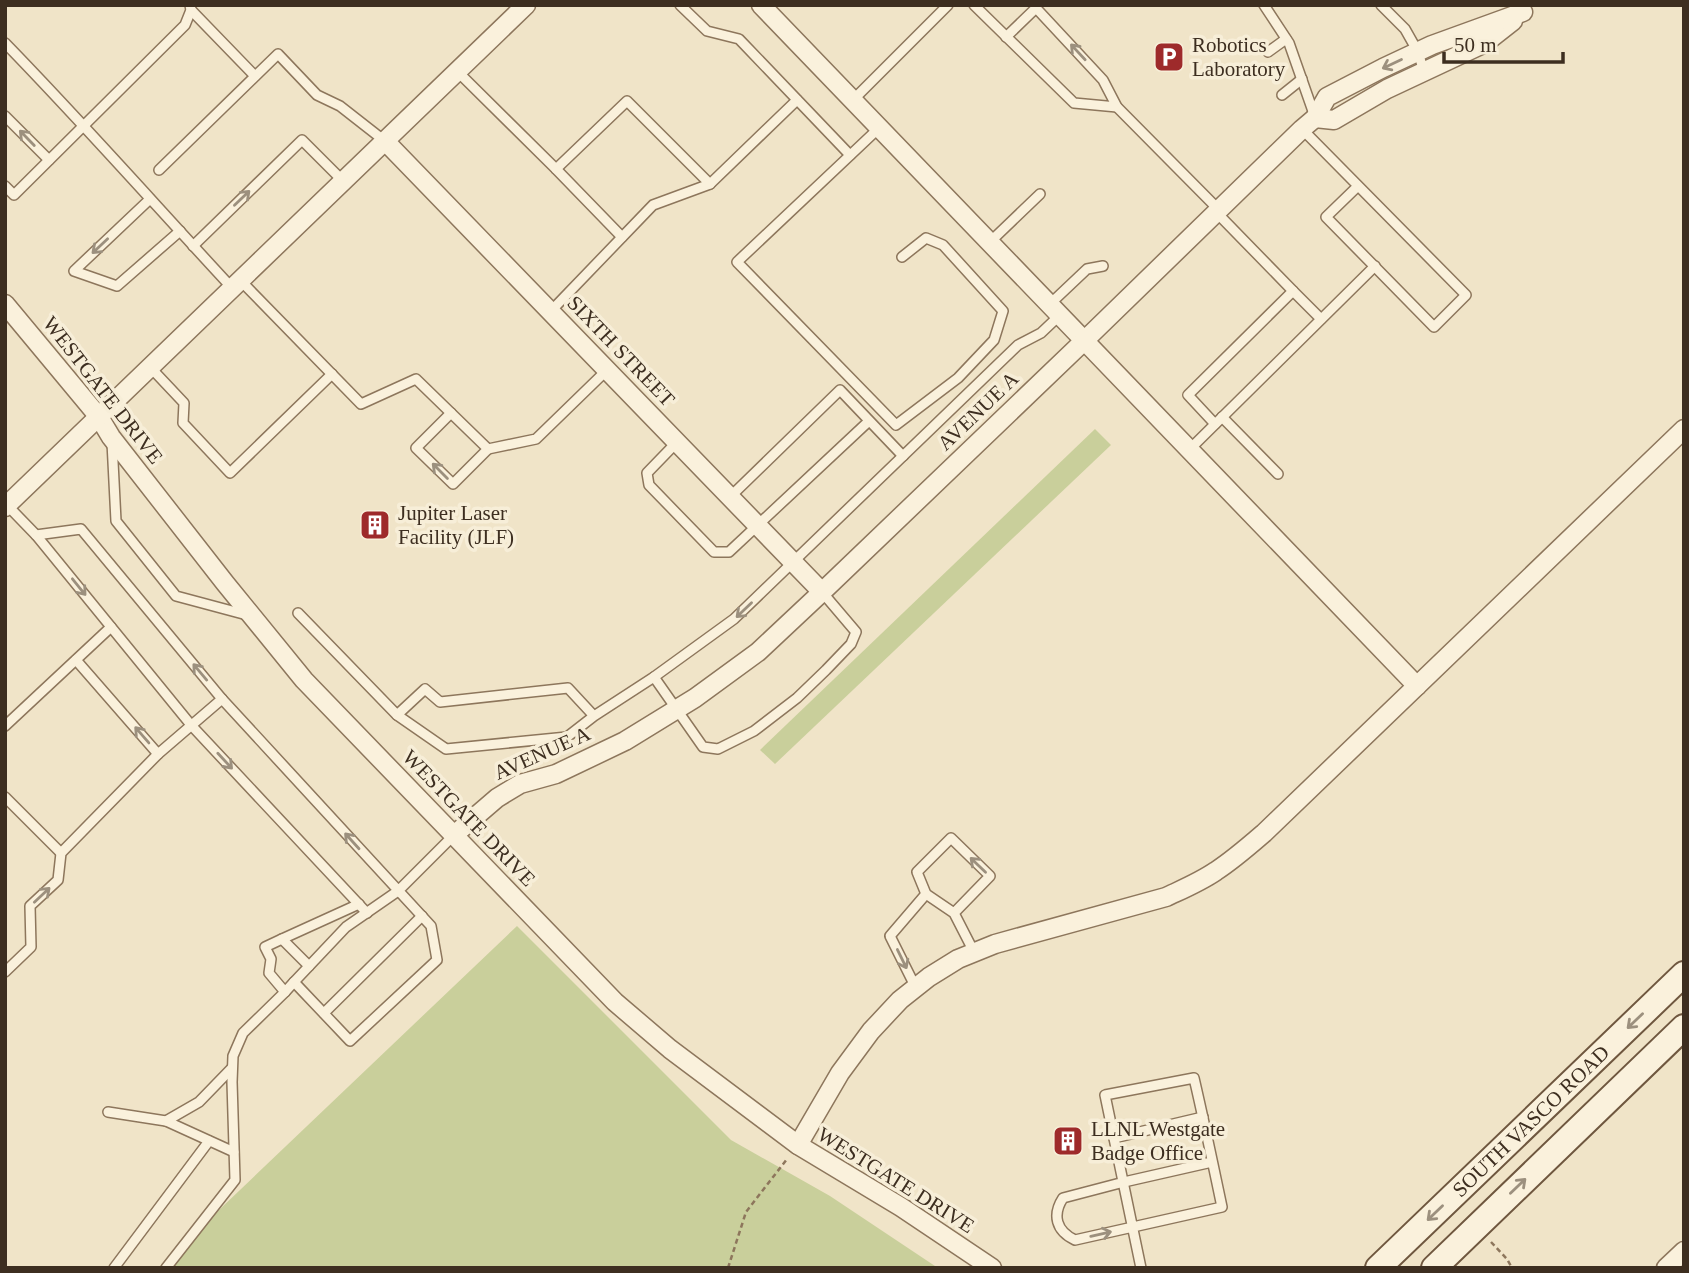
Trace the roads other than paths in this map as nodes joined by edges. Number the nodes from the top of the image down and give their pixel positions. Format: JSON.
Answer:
{"nodes":[{"id":1,"x":526,"y":5,"type":"edge"},
{"id":2,"x":680,"y":5,"type":"edge"},
{"id":3,"x":761,"y":5,"type":"edge"},
{"id":4,"x":948,"y":5,"type":"edge"},
{"id":5,"x":974,"y":5,"type":"edge"},
{"id":6,"x":1264,"y":5,"type":"edge"},
{"id":7,"x":1381,"y":5,"type":"edge"},
{"id":8,"x":1524,"y":7,"type":"edge"},
{"id":9,"x":191,"y":8,"type":"edge"},
{"id":10,"x":1006,"y":37,"type":"junction"},
{"id":11,"x":1286,"y":39,"type":"junction"},
{"id":12,"x":5,"y":43,"type":"edge"},
{"id":13,"x":1268,"y":52,"type":"dead end"},
{"id":14,"x":1418,"y":52,"type":"junction"},
{"id":15,"x":458,"y":72,"type":"junction"},
{"id":16,"x":1424,"y":72,"type":"junction"},
{"id":17,"x":255,"y":76,"type":"junction"},
{"id":18,"x":1302,"y":79,"type":"junction"},
{"id":19,"x":1282,"y":94,"type":"dead end"},
{"id":20,"x":797,"y":100,"type":"junction"},
{"id":21,"x":853,"y":100,"type":"junction"},
{"id":22,"x":1117,"y":107,"type":"junction"},
{"id":23,"x":5,"y":116,"type":"edge"},
{"id":24,"x":1308,"y":123,"type":"junction"},
{"id":25,"x":84,"y":124,"type":"junction"},
{"id":26,"x":879,"y":128,"type":"junction"},
{"id":27,"x":386,"y":142,"type":"junction"},
{"id":28,"x":850,"y":155,"type":"junction"},
{"id":29,"x":49,"y":160,"type":"junction"},
{"id":30,"x":556,"y":169,"type":"junction"},
{"id":31,"x":159,"y":170,"type":"dead end"},
{"id":32,"x":344,"y":182,"type":"junction"},
{"id":33,"x":710,"y":184,"type":"junction"},
{"id":34,"x":5,"y":186,"type":"edge"},
{"id":35,"x":1358,"y":186,"type":"junction"},
{"id":36,"x":1040,"y":194,"type":"dead end"},
{"id":37,"x":150,"y":199,"type":"junction"},
{"id":38,"x":1217,"y":211,"type":"junction"},
{"id":39,"x":180,"y":231,"type":"junction"},
{"id":40,"x":622,"y":237,"type":"junction"},
{"id":41,"x":990,"y":242,"type":"junction"},
{"id":42,"x":193,"y":246,"type":"junction"},
{"id":43,"x":902,"y":257,"type":"dead end"},
{"id":44,"x":1103,"y":266,"type":"dead end"},
{"id":45,"x":1375,"y":266,"type":"junction"},
{"id":46,"x":237,"y":285,"type":"junction"},
{"id":47,"x":1293,"y":291,"type":"junction"},
{"id":48,"x":5,"y":304,"type":"edge"},
{"id":49,"x":1055,"y":309,"type":"junction"},
{"id":50,"x":551,"y":311,"type":"junction"},
{"id":51,"x":1321,"y":319,"type":"junction"},
{"id":52,"x":1085,"y":340,"type":"junction"},
{"id":53,"x":151,"y":368,"type":"junction"},
{"id":54,"x":607,"y":370,"type":"junction"},
{"id":55,"x":332,"y":374,"type":"junction"},
{"id":56,"x":451,"y":413,"type":"junction"},
{"id":57,"x":99,"y":417,"type":"junction"},
{"id":58,"x":1219,"y":420,"type":"junction"},
{"id":59,"x":869,"y":421,"type":"junction"},
{"id":60,"x":1684,"y":429,"type":"edge"},
{"id":61,"x":111,"y":437,"type":"junction"},
{"id":62,"x":677,"y":442,"type":"junction"},
{"id":63,"x":488,"y":449,"type":"junction"},
{"id":64,"x":1190,"y":449,"type":"junction"},
{"id":65,"x":903,"y":456,"type":"junction"},
{"id":66,"x":1279,"y":474,"type":"dead end"},
{"id":67,"x":730,"y":497,"type":"junction"},
{"id":68,"x":6,"y":506,"type":"edge"},
{"id":69,"x":758,"y":526,"type":"junction"},
{"id":70,"x":36,"y":535,"type":"junction"},
{"id":71,"x":793,"y":562,"type":"junction"},
{"id":72,"x":822,"y":592,"type":"junction"},
{"id":73,"x":298,"y":613,"type":"dead end"},
{"id":74,"x":251,"y":616,"type":"junction"},
{"id":75,"x":111,"y":627,"type":"junction"},
{"id":76,"x":76,"y":660,"type":"junction"},
{"id":77,"x":654,"y":677,"type":"junction"},
{"id":78,"x":1417,"y":686,"type":"junction"},
{"id":79,"x":222,"y":699,"type":"junction"},
{"id":80,"x":678,"y":709,"type":"junction"},
{"id":81,"x":397,"y":715,"type":"junction"},
{"id":82,"x":594,"y":716,"type":"junction"},
{"id":83,"x":191,"y":725,"type":"junction"},
{"id":84,"x":5,"y":726,"type":"edge"},
{"id":85,"x":158,"y":754,"type":"junction"},
{"id":86,"x":5,"y":797,"type":"edge"},
{"id":87,"x":9,"y":808,"type":"edge"},
{"id":88,"x":454,"y":835,"type":"junction"},
{"id":89,"x":61,"y":853,"type":"junction"},
{"id":90,"x":398,"y":891,"type":"junction"},
{"id":91,"x":926,"y":894,"type":"junction"},
{"id":92,"x":359,"y":904,"type":"junction"},
{"id":93,"x":368,"y":913,"type":"junction"},
{"id":94,"x":954,"y":913,"type":"junction"},
{"id":95,"x":422,"y":916,"type":"junction"},
{"id":96,"x":282,"y":939,"type":"junction"},
{"id":97,"x":974,"y":952,"type":"junction"},
{"id":98,"x":309,"y":966,"type":"junction"},
{"id":99,"x":5,"y":972,"type":"edge"},
{"id":100,"x":1684,"y":974,"type":"edge"},
{"id":101,"x":293,"y":982,"type":"junction"},
{"id":102,"x":916,"y":988,"type":"junction"},
{"id":103,"x":285,"y":992,"type":"junction"},
{"id":104,"x":324,"y":1013,"type":"junction"},
{"id":105,"x":1684,"y":1027,"type":"edge"},
{"id":106,"x":232,"y":1068,"type":"junction"},
{"id":107,"x":108,"y":1112,"type":"dead end"},
{"id":108,"x":1203,"y":1117,"type":"junction"},
{"id":109,"x":166,"y":1121,"type":"junction"},
{"id":110,"x":1114,"y":1138,"type":"junction"},
{"id":111,"x":209,"y":1141,"type":"junction"},
{"id":112,"x":798,"y":1145,"type":"junction"},
{"id":113,"x":234,"y":1152,"type":"junction"},
{"id":114,"x":1212,"y":1162,"type":"junction"},
{"id":115,"x":1124,"y":1182,"type":"junction"},
{"id":116,"x":1133,"y":1227,"type":"junction"},
{"id":117,"x":1684,"y":1251,"type":"edge"},
{"id":118,"x":114,"y":1268,"type":"edge"},
{"id":119,"x":166,"y":1268,"type":"edge"},
{"id":120,"x":992,"y":1268,"type":"edge"},
{"id":121,"x":1142,"y":1268,"type":"edge"},
{"id":122,"x":1378,"y":1268,"type":"edge"},
{"id":123,"x":1434,"y":1268,"type":"edge"},
{"id":124,"x":1666,"y":1268,"type":"edge"}],
"edges":[{"from":1,"to":15,"type":"street"},
{"from":2,"to":20,"type":"lane"},
{"from":3,"to":21,"type":"street"},
{"from":4,"to":21,"type":"lane"},
{"from":5,"to":10,"type":"lane"},
{"from":6,"to":11,"type":"lane"},
{"from":7,"to":14,"type":"lane"},
{"from":8,"to":14,"type":"street","name":"AVENUE A"},
{"from":8,"to":16,"type":"street"},
{"from":9,"to":17,"type":"lane"},
{"from":9,"to":25,"type":"lane"},
{"from":10,"to":22,"type":"lane"},
{"from":22,"to":10,"type":"lane","one_way":true},
{"from":11,"to":13,"type":"lane"},
{"from":11,"to":18,"type":"lane"},
{"from":12,"to":25,"type":"lane"},
{"from":14,"to":16,"type":"lane"},
{"from":14,"to":24,"type":"street","name":"AVENUE A","one_way":true},
{"from":15,"to":27,"type":"street"},
{"from":15,"to":30,"type":"lane"},
{"from":16,"to":24,"type":"street"},
{"from":17,"to":27,"type":"lane"},
{"from":17,"to":31,"type":"lane"},
{"from":18,"to":19,"type":"lane"},
{"from":18,"to":24,"type":"lane"},
{"from":20,"to":28,"type":"lane"},
{"from":20,"to":33,"type":"lane"},
{"from":21,"to":26,"type":"street"},
{"from":22,"to":38,"type":"lane"},
{"from":29,"to":23,"type":"lane","one_way":true},
{"from":24,"to":35,"type":"lane"},
{"from":24,"to":38,"type":"street","name":"AVENUE A"},
{"from":25,"to":29,"type":"lane"},
{"from":25,"to":37,"type":"lane"},
{"from":26,"to":28,"type":"lane"},
{"from":26,"to":41,"type":"street"},
{"from":27,"to":32,"type":"street"},
{"from":27,"to":50,"type":"street","name":"SIXTH STREET"},
{"from":28,"to":43,"type":"lane"},
{"from":29,"to":34,"type":"lane"},
{"from":30,"to":33,"type":"lane"},
{"from":30,"to":40,"type":"lane"},
{"from":42,"to":32,"type":"lane","one_way":true},
{"from":32,"to":46,"type":"street"},
{"from":33,"to":40,"type":"lane"},
{"from":35,"to":45,"type":"lane"},
{"from":35,"to":45,"type":"lane"},
{"from":36,"to":41,"type":"lane"},
{"from":37,"to":39,"type":"lane"},
{"from":37,"to":39,"type":"lane","one_way":true},
{"from":38,"to":47,"type":"lane"},
{"from":38,"to":52,"type":"street","name":"AVENUE A"},
{"from":39,"to":42,"type":"lane"},
{"from":40,"to":50,"type":"lane"},
{"from":41,"to":49,"type":"street"},
{"from":42,"to":46,"type":"lane"},
{"from":44,"to":49,"type":"lane"},
{"from":45,"to":51,"type":"lane"},
{"from":46,"to":53,"type":"street"},
{"from":46,"to":55,"type":"lane"},
{"from":47,"to":51,"type":"lane"},
{"from":47,"to":58,"type":"lane"},
{"from":48,"to":57,"type":"street","name":"WESTGATE DRIVE"},
{"from":49,"to":52,"type":"street"},
{"from":49,"to":65,"type":"lane"},
{"from":50,"to":54,"type":"street","name":"SIXTH STREET"},
{"from":51,"to":58,"type":"lane"},
{"from":52,"to":64,"type":"street"},
{"from":52,"to":72,"type":"street","name":"AVENUE A"},
{"from":53,"to":55,"type":"lane"},
{"from":53,"to":57,"type":"street"},
{"from":54,"to":62,"type":"street","name":"SIXTH STREET"},
{"from":54,"to":63,"type":"lane"},
{"from":55,"to":56,"type":"lane"},
{"from":56,"to":63,"type":"lane"},
{"from":63,"to":56,"type":"lane","one_way":true},
{"from":57,"to":61,"type":"street","name":"WESTGATE DRIVE"},
{"from":57,"to":68,"type":"street"},
{"from":58,"to":64,"type":"lane"},
{"from":58,"to":66,"type":"lane"},
{"from":59,"to":65,"type":"lane"},
{"from":59,"to":67,"type":"lane"},
{"from":59,"to":69,"type":"lane"},
{"from":60,"to":78,"type":"street"},
{"from":61,"to":74,"type":"street","name":"WESTGATE DRIVE"},
{"from":61,"to":74,"type":"lane"},
{"from":62,"to":67,"type":"street","name":"SIXTH STREET"},
{"from":62,"to":69,"type":"lane"},
{"from":64,"to":78,"type":"street"},
{"from":65,"to":71,"type":"lane"},
{"from":67,"to":69,"type":"street","name":"SIXTH STREET"},
{"from":68,"to":70,"type":"lane"},
{"from":69,"to":71,"type":"street","name":"SIXTH STREET"},
{"from":70,"to":75,"type":"lane","one_way":true},
{"from":79,"to":70,"type":"lane","one_way":true},
{"from":71,"to":72,"type":"street","name":"SIXTH STREET"},
{"from":71,"to":77,"type":"lane","one_way":true},
{"from":72,"to":80,"type":"street","name":"AVENUE A"},
{"from":72,"to":80,"type":"lane"},
{"from":73,"to":81,"type":"lane"},
{"from":74,"to":88,"type":"street","name":"WESTGATE DRIVE"},
{"from":75,"to":76,"type":"lane"},
{"from":75,"to":83,"type":"lane"},
{"from":76,"to":84,"type":"lane"},
{"from":85,"to":76,"type":"lane","one_way":true},
{"from":77,"to":80,"type":"lane"},
{"from":77,"to":82,"type":"lane"},
{"from":78,"to":97,"type":"street"},
{"from":79,"to":83,"type":"lane"},
{"from":90,"to":79,"type":"lane","one_way":true},
{"from":80,"to":88,"type":"street","name":"AVENUE A"},
{"from":81,"to":82,"type":"lane"},
{"from":81,"to":82,"type":"lane"},
{"from":83,"to":85,"type":"lane"},
{"from":83,"to":92,"type":"lane","one_way":true},
{"from":85,"to":89,"type":"lane"},
{"from":86,"to":87,"type":"lane"},
{"from":87,"to":89,"type":"lane"},
{"from":88,"to":90,"type":"lane"},
{"from":88,"to":112,"type":"street","name":"WESTGATE DRIVE"},
{"from":99,"to":89,"type":"lane","one_way":true},
{"from":90,"to":93,"type":"lane"},
{"from":90,"to":95,"type":"lane"},
{"from":91,"to":94,"type":"lane"},
{"from":94,"to":91,"type":"lane","one_way":true},
{"from":91,"to":102,"type":"lane","one_way":true},
{"from":92,"to":93,"type":"lane"},
{"from":92,"to":96,"type":"lane"},
{"from":93,"to":98,"type":"lane"},
{"from":94,"to":97,"type":"lane"},
{"from":95,"to":104,"type":"lane"},
{"from":95,"to":104,"type":"lane"},
{"from":96,"to":98,"type":"lane"},
{"from":96,"to":103,"type":"lane"},
{"from":97,"to":102,"type":"street"},
{"from":98,"to":101,"type":"lane"},
{"from":100,"to":122,"type":"main road","name":"SOUTH VASCO ROAD","one_way":true},
{"from":101,"to":103,"type":"lane"},
{"from":101,"to":104,"type":"lane"},
{"from":102,"to":112,"type":"street"},
{"from":103,"to":106,"type":"lane"},
{"from":123,"to":105,"type":"main road","name":"SOUTH VASCO ROAD","one_way":true},
{"from":106,"to":109,"type":"lane"},
{"from":106,"to":113,"type":"lane"},
{"from":107,"to":109,"type":"lane"},
{"from":108,"to":110,"type":"lane"},
{"from":108,"to":110,"type":"lane"},
{"from":108,"to":114,"type":"lane"},
{"from":109,"to":111,"type":"lane"},
{"from":110,"to":115,"type":"lane"},
{"from":111,"to":113,"type":"lane"},
{"from":111,"to":118,"type":"lane"},
{"from":112,"to":120,"type":"street","name":"WESTGATE DRIVE"},
{"from":113,"to":119,"type":"lane"},
{"from":114,"to":115,"type":"lane"},
{"from":114,"to":116,"type":"lane"},
{"from":115,"to":116,"type":"lane"},
{"from":115,"to":116,"type":"lane","one_way":true},
{"from":116,"to":121,"type":"lane"},
{"from":117,"to":124,"type":"street"}]}
